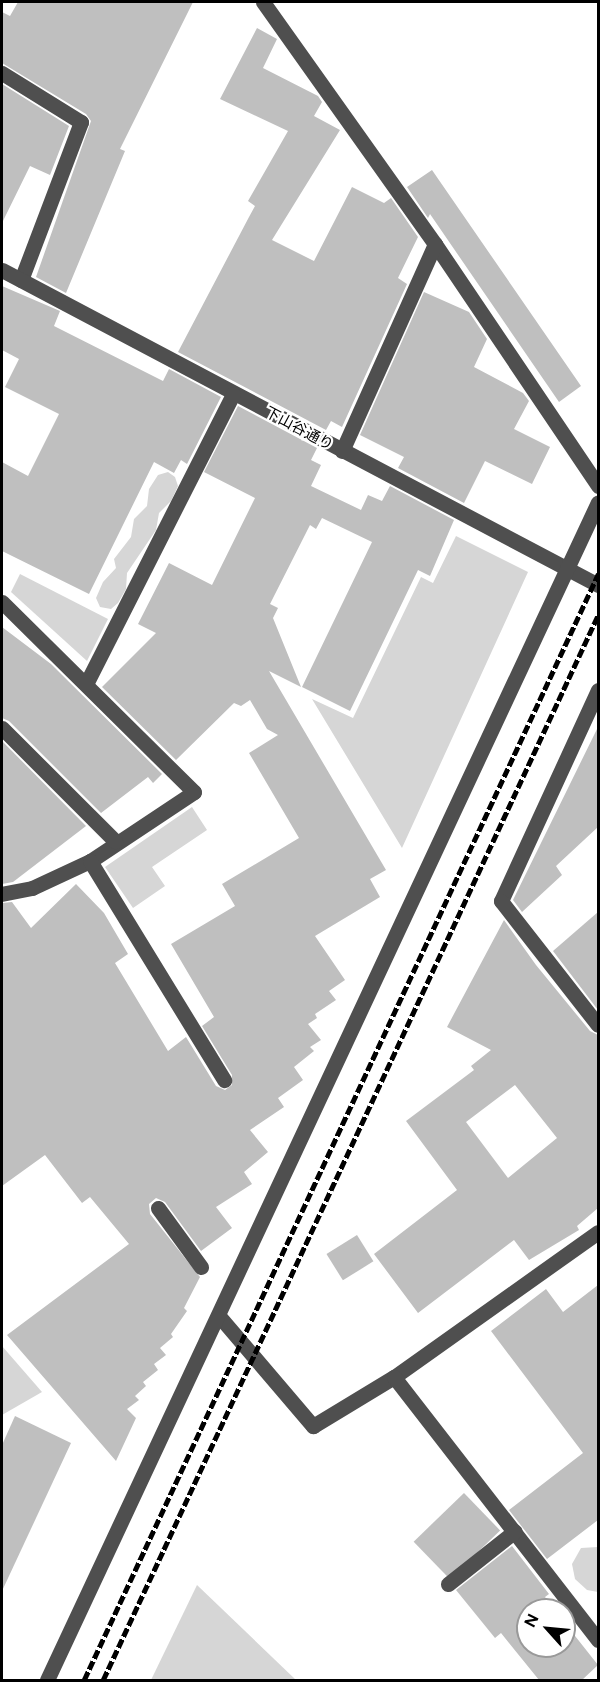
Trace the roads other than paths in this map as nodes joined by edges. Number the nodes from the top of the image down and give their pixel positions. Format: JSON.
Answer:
{"nodes":[{"id":1,"x":263,"y":2,"type":"edge"},
{"id":2,"x":2,"y":73,"type":"edge"},
{"id":3,"x":435,"y":244,"type":"junction"},
{"id":4,"x":2,"y":270,"type":"edge"},
{"id":5,"x":21,"y":280,"type":"junction"},
{"id":6,"x":233,"y":394,"type":"junction"},
{"id":7,"x":342,"y":451,"type":"junction"},
{"id":8,"x":598,"y":486,"type":"edge"},
{"id":9,"x":598,"y":502,"type":"edge"},
{"id":10,"x":565,"y":569,"type":"junction"},
{"id":11,"x":598,"y":585,"type":"edge"},
{"id":12,"x":2,"y":602,"type":"edge"},
{"id":13,"x":86,"y":684,"type":"junction"},
{"id":14,"x":598,"y":690,"type":"edge"},
{"id":15,"x":2,"y":728,"type":"edge"},
{"id":16,"x":115,"y":841,"type":"junction"},
{"id":17,"x":90,"y":861,"type":"junction"},
{"id":18,"x":2,"y":894,"type":"edge"},
{"id":19,"x":598,"y":1025,"type":"edge"},
{"id":20,"x":224,"y":1080,"type":"dead end"},
{"id":21,"x":158,"y":1208,"type":"dead end"},
{"id":22,"x":598,"y":1232,"type":"edge"},
{"id":23,"x":201,"y":1267,"type":"dead end"},
{"id":24,"x":219,"y":1316,"type":"junction"},
{"id":25,"x":394,"y":1377,"type":"junction"},
{"id":26,"x":515,"y":1531,"type":"junction"},
{"id":27,"x":448,"y":1584,"type":"dead end"},
{"id":28,"x":598,"y":1640,"type":"edge"},
{"id":29,"x":47,"y":1680,"type":"edge"}],
"edges":[{"from":1,"to":3,"type":"street"},
{"from":2,"to":5,"type":"street"},
{"from":3,"to":7,"type":"street"},
{"from":3,"to":8,"type":"street"},
{"from":4,"to":5,"type":"street","name":"下山谷通り"},
{"from":5,"to":6,"type":"street","name":"下山谷通り"},
{"from":6,"to":7,"type":"street","name":"下山谷通り"},
{"from":6,"to":13,"type":"street"},
{"from":7,"to":10,"type":"street","name":"下山谷通り"},
{"from":9,"to":10,"type":"street"},
{"from":10,"to":11,"type":"street","name":"下山谷通り"},
{"from":10,"to":24,"type":"street"},
{"from":12,"to":13,"type":"street"},
{"from":13,"to":16,"type":"street"},
{"from":14,"to":19,"type":"street"},
{"from":15,"to":16,"type":"street"},
{"from":16,"to":17,"type":"street"},
{"from":17,"to":18,"type":"street"},
{"from":17,"to":20,"type":"street"},
{"from":21,"to":23,"type":"street"},
{"from":22,"to":25,"type":"street"},
{"from":24,"to":25,"type":"street"},
{"from":24,"to":29,"type":"street"},
{"from":25,"to":26,"type":"street"},
{"from":26,"to":27,"type":"street"},
{"from":26,"to":28,"type":"street"}]}
